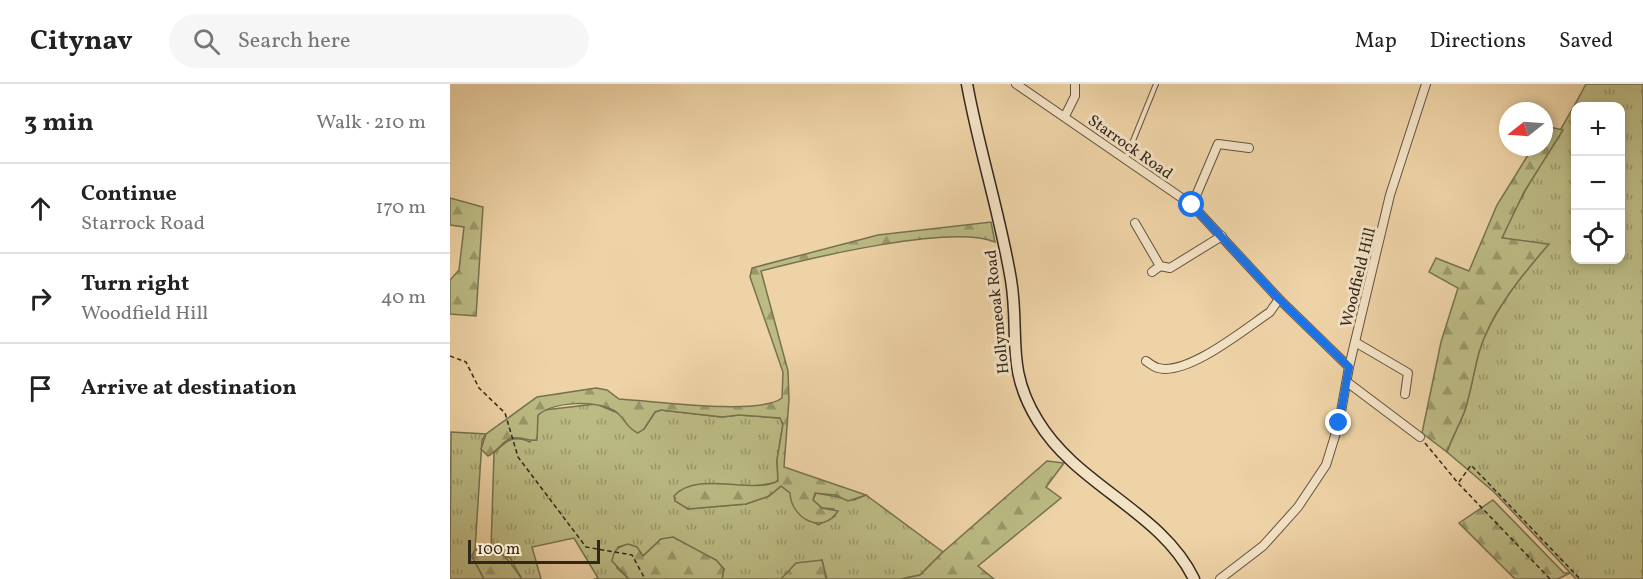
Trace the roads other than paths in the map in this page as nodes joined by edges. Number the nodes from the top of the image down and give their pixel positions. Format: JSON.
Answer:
{"nodes":[{"id":1,"x":967,"y":84,"type":"edge"},
{"id":2,"x":1016,"y":84,"type":"edge"},
{"id":3,"x":1076,"y":84,"type":"edge"},
{"id":4,"x":1156,"y":84,"type":"edge"},
{"id":5,"x":1426,"y":84,"type":"edge"},
{"id":6,"x":1065,"y":116,"type":"junction"},
{"id":7,"x":1249,"y":148,"type":"dead end"},
{"id":8,"x":1125,"y":159,"type":"junction"},
{"id":9,"x":1192,"y":205,"type":"junction"},
{"id":10,"x":1135,"y":223,"type":"dead end"},
{"id":11,"x":1222,"y":236,"type":"junction"},
{"id":12,"x":1160,"y":266,"type":"junction"},
{"id":13,"x":1152,"y":272,"type":"dead end"},
{"id":14,"x":1279,"y":299,"type":"junction"},
{"id":15,"x":1355,"y":342,"type":"junction"},
{"id":16,"x":1146,"y":361,"type":"dead end"},
{"id":17,"x":1349,"y":367,"type":"junction"},
{"id":18,"x":1347,"y":382,"type":"junction"},
{"id":19,"x":1405,"y":394,"type":"dead end"},
{"id":20,"x":1420,"y":437,"type":"road end"},
{"id":21,"x":1194,"y":579,"type":"edge"},
{"id":22,"x":1220,"y":579,"type":"edge"}],
"edges":[{"from":1,"to":21,"type":"street","name":"Hollymeoak Road"},
{"from":2,"to":6,"type":"street","name":"Starrock Road"},
{"from":3,"to":6,"type":"street"},
{"from":4,"to":8,"type":"lane"},
{"from":5,"to":15,"type":"street","name":"Woodfield Hill"},
{"from":6,"to":8,"type":"street","name":"Starrock Road"},
{"from":7,"to":9,"type":"street"},
{"from":8,"to":9,"type":"street","name":"Starrock Road"},
{"from":9,"to":11,"type":"street","name":"Starrock Road"},
{"from":10,"to":12,"type":"street"},
{"from":11,"to":12,"type":"street"},
{"from":11,"to":14,"type":"street","name":"Starrock Road"},
{"from":12,"to":13,"type":"street"},
{"from":14,"to":16,"type":"street"},
{"from":14,"to":17,"type":"street","name":"Starrock Road"},
{"from":15,"to":17,"type":"street","name":"Woodfield Hill"},
{"from":15,"to":19,"type":"street"},
{"from":17,"to":18,"type":"street","name":"Woodfield Hill"},
{"from":18,"to":20,"type":"street"},
{"from":18,"to":22,"type":"street","name":"Woodfield Hill"}]}
